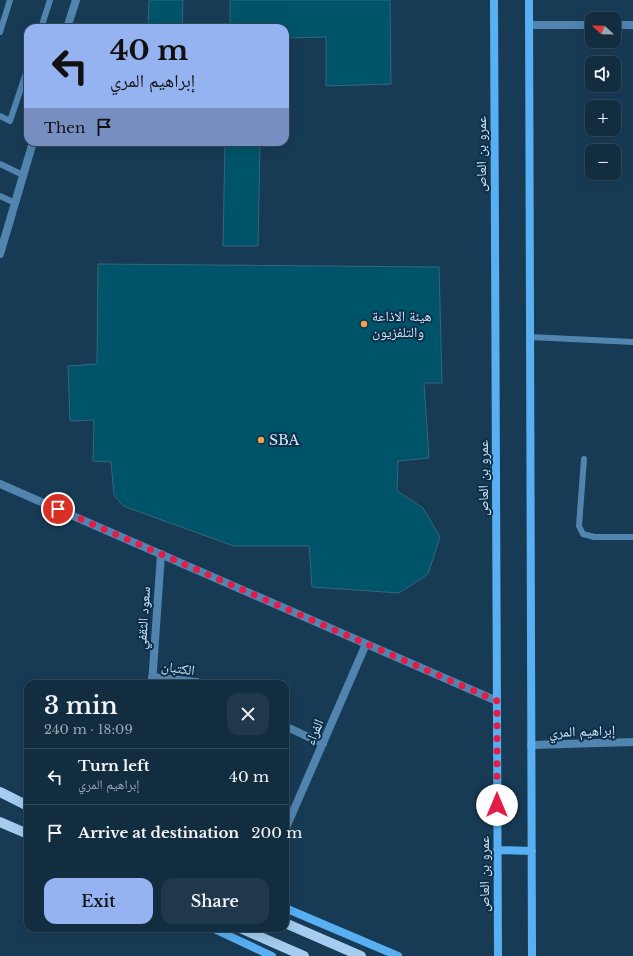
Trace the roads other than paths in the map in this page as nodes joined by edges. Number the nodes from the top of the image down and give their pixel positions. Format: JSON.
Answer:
{"nodes":[{"id":1,"x":10,"y":0,"type":"edge"},
{"id":2,"x":50,"y":0,"type":"edge"},
{"id":3,"x":76,"y":0,"type":"edge"},
{"id":4,"x":494,"y":0,"type":"edge"},
{"id":5,"x":529,"y":0,"type":"edge"},
{"id":6,"x":42,"y":24,"type":"edge"},
{"id":7,"x":68,"y":24,"type":"edge"},
{"id":8,"x":529,"y":25,"type":"junction"},
{"id":9,"x":585,"y":25,"type":"edge"},
{"id":10,"x":621,"y":25,"type":"edge"},
{"id":11,"x":633,"y":25,"type":"edge"},
{"id":12,"x":0,"y":32,"type":"edge"},
{"id":13,"x":24,"y":79,"type":"edge"},
{"id":14,"x":0,"y":116,"type":"edge"},
{"id":15,"x":32,"y":146,"type":"edge"},
{"id":16,"x":0,"y":164,"type":"edge"},
{"id":17,"x":24,"y":175,"type":"junction"},
{"id":18,"x":0,"y":196,"type":"edge"},
{"id":19,"x":15,"y":202,"type":"junction"},
{"id":20,"x":0,"y":254,"type":"edge"},
{"id":21,"x":530,"y":337,"type":"junction"},
{"id":22,"x":633,"y":342,"type":"edge"},
{"id":23,"x":584,"y":459,"type":"dead end"},
{"id":24,"x":0,"y":484,"type":"edge"},
{"id":25,"x":633,"y":537,"type":"edge"},
{"id":26,"x":161,"y":554,"type":"junction"},
{"id":27,"x":366,"y":644,"type":"junction"},
{"id":28,"x":152,"y":680,"type":"edge"},
{"id":29,"x":497,"y":701,"type":"junction"},
{"id":30,"x":289,"y":728,"type":"edge"},
{"id":31,"x":633,"y":742,"type":"edge"},
{"id":32,"x":323,"y":744,"type":"junction"},
{"id":33,"x":531,"y":745,"type":"junction"},
{"id":34,"x":0,"y":792,"type":"edge"},
{"id":35,"x":24,"y":804,"type":"edge"},
{"id":36,"x":289,"y":821,"type":"edge"},
{"id":37,"x":0,"y":822,"type":"edge"},
{"id":38,"x":24,"y":832,"type":"edge"},
{"id":39,"x":497,"y":850,"type":"junction"},
{"id":40,"x":532,"y":851,"type":"junction"},
{"id":41,"x":289,"y":910,"type":"edge"},
{"id":42,"x":289,"y":925,"type":"edge"},
{"id":43,"x":221,"y":932,"type":"edge"},
{"id":44,"x":249,"y":932,"type":"edge"},
{"id":45,"x":272,"y":956,"type":"edge"},
{"id":46,"x":304,"y":956,"type":"edge"},
{"id":47,"x":361,"y":956,"type":"edge"},
{"id":48,"x":398,"y":956,"type":"edge"},
{"id":49,"x":498,"y":956,"type":"edge"},
{"id":50,"x":532,"y":956,"type":"edge"}],
"edges":[{"from":1,"to":12,"type":"lane"},
{"from":2,"to":6,"type":"lane"},
{"from":3,"to":7,"type":"street"},
{"from":4,"to":29,"type":"main road","name":"عمرو بن العاص"},
{"from":5,"to":8,"type":"main road"},
{"from":8,"to":9,"type":"street"},
{"from":8,"to":21,"type":"main road"},
{"from":10,"to":11,"type":"street"},
{"from":13,"to":14,"type":"lane"},
{"from":15,"to":17,"type":"street"},
{"from":16,"to":17,"type":"lane"},
{"from":17,"to":19,"type":"street"},
{"from":18,"to":19,"type":"lane"},
{"from":19,"to":20,"type":"street"},
{"from":21,"to":22,"type":"lane"},
{"from":21,"to":33,"type":"main road"},
{"from":23,"to":25,"type":"lane"},
{"from":24,"to":26,"type":"street"},
{"from":26,"to":27,"type":"street"},
{"from":26,"to":28,"type":"street","name":"سعود الثقفي"},
{"from":27,"to":29,"type":"street"},
{"from":27,"to":32,"type":"street","name":"الفراء"},
{"from":29,"to":39,"type":"main road","name":"عمرو بن العاص"},
{"from":30,"to":32,"type":"street"},
{"from":31,"to":33,"type":"street","name":"إبراهيم المري"},
{"from":32,"to":36,"type":"street","name":"الفراء"},
{"from":33,"to":40,"type":"main road"},
{"from":34,"to":35,"type":"main road"},
{"from":37,"to":38,"type":"main road"},
{"from":39,"to":40,"type":"main road"},
{"from":39,"to":49,"type":"main road","name":"عمرو بن العاص"},
{"from":40,"to":50,"type":"main road"},
{"from":41,"to":48,"type":"main road"},
{"from":42,"to":47,"type":"main road"},
{"from":43,"to":45,"type":"main road"},
{"from":44,"to":46,"type":"main road"}]}
